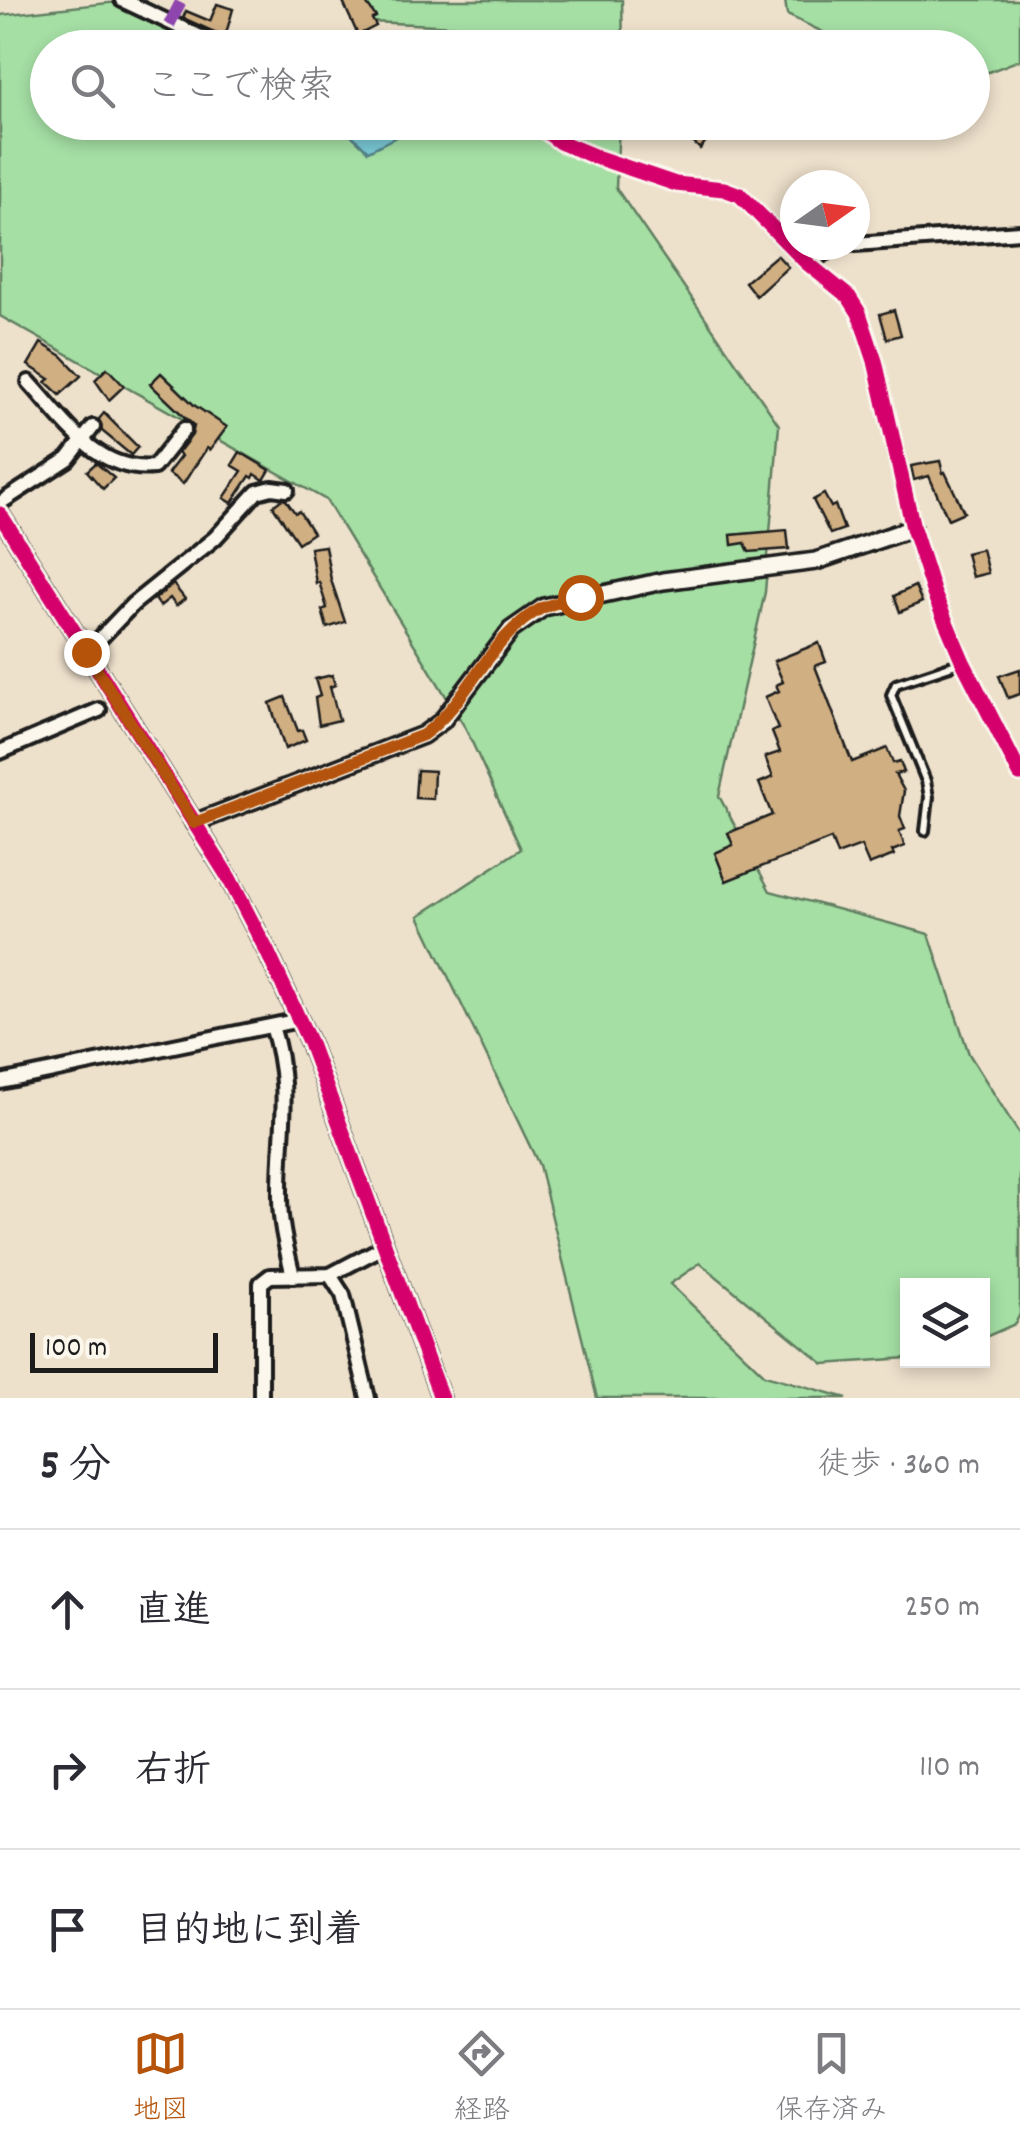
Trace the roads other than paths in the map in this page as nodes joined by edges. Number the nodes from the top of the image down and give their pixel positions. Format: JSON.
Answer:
{"nodes":[{"id":1,"x":122,"y":0,"type":"edge"},
{"id":2,"x":186,"y":30,"type":"edge"},
{"id":3,"x":557,"y":140,"type":"edge"},
{"id":4,"x":1020,"y":232,"type":"edge"},
{"id":5,"x":870,"y":243,"type":"edge"},
{"id":6,"x":813,"y":260,"type":"edge"},
{"id":7,"x":808,"y":263,"type":"junction"},
{"id":8,"x":29,"y":382,"type":"dead end"},
{"id":9,"x":93,"y":427,"type":"dead end"},
{"id":10,"x":184,"y":429,"type":"dead end"},
{"id":11,"x":83,"y":440,"type":"junction"},
{"id":12,"x":287,"y":490,"type":"dead end"},
{"id":13,"x":0,"y":503,"type":"edge"},
{"id":14,"x":0,"y":514,"type":"edge"},
{"id":15,"x":912,"y":528,"type":"junction"},
{"id":16,"x":86,"y":652,"type":"junction"},
{"id":17,"x":963,"y":662,"type":"junction"},
{"id":18,"x":99,"y":710,"type":"dead end"},
{"id":19,"x":0,"y":752,"type":"edge"},
{"id":20,"x":1020,"y":774,"type":"edge"},
{"id":21,"x":194,"y":823,"type":"junction"},
{"id":22,"x":925,"y":831,"type":"dead end"},
{"id":23,"x":299,"y":1020,"type":"junction"},
{"id":24,"x":272,"y":1026,"type":"junction"},
{"id":25,"x":0,"y":1082,"type":"edge"},
{"id":26,"x":385,"y":1246,"type":"junction"},
{"id":27,"x":330,"y":1275,"type":"junction"},
{"id":28,"x":294,"y":1276,"type":"junction"},
{"id":29,"x":261,"y":1398,"type":"edge"},
{"id":30,"x":368,"y":1398,"type":"edge"},
{"id":31,"x":441,"y":1398,"type":"edge"}],
"edges":[{"from":1,"to":2,"type":"street"},
{"from":3,"to":7,"type":"street"},
{"from":4,"to":5,"type":"street"},
{"from":6,"to":7,"type":"street"},
{"from":7,"to":15,"type":"street"},
{"from":8,"to":11,"type":"street"},
{"from":9,"to":11,"type":"street"},
{"from":10,"to":11,"type":"street"},
{"from":11,"to":13,"type":"street"},
{"from":12,"to":16,"type":"street"},
{"from":14,"to":16,"type":"street"},
{"from":15,"to":17,"type":"street"},
{"from":15,"to":21,"type":"street"},
{"from":16,"to":21,"type":"street"},
{"from":17,"to":20,"type":"street"},
{"from":17,"to":22,"type":"lane"},
{"from":18,"to":19,"type":"street"},
{"from":21,"to":23,"type":"street"},
{"from":23,"to":24,"type":"street"},
{"from":23,"to":26,"type":"street"},
{"from":24,"to":25,"type":"street"},
{"from":24,"to":28,"type":"street"},
{"from":26,"to":27,"type":"street"},
{"from":26,"to":31,"type":"street"},
{"from":27,"to":28,"type":"street"},
{"from":27,"to":30,"type":"street"},
{"from":28,"to":29,"type":"street"}]}
